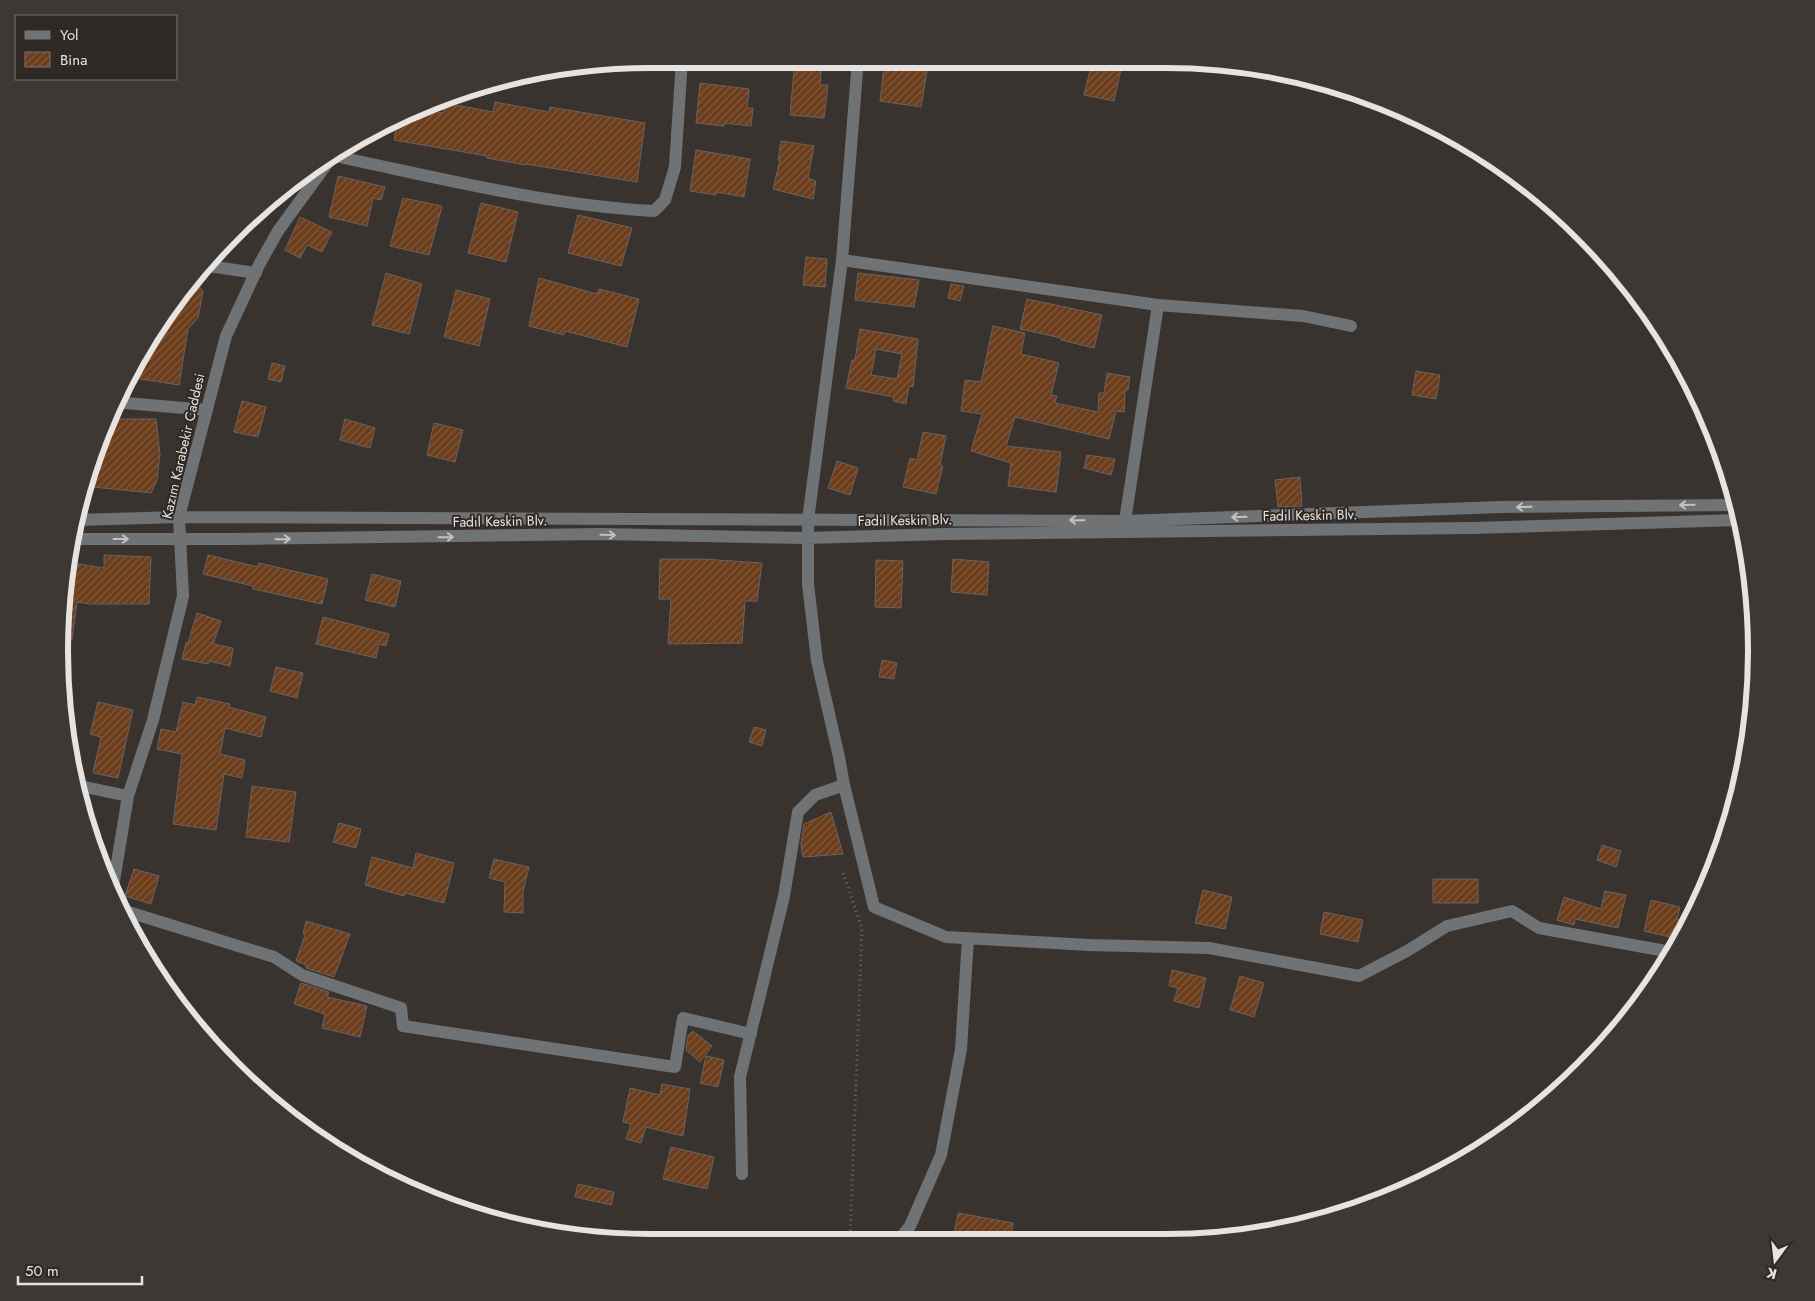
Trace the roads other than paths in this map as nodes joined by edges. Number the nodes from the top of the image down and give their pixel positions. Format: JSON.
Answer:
{"nodes":[{"id":1,"x":681,"y":68,"type":"edge"},
{"id":2,"x":857,"y":68,"type":"edge"},
{"id":3,"x":345,"y":155,"type":"edge"},
{"id":4,"x":326,"y":167,"type":"edge"},
{"id":5,"x":842,"y":260,"type":"junction"},
{"id":6,"x":212,"y":266,"type":"edge"},
{"id":7,"x":256,"y":273,"type":"junction"},
{"id":8,"x":1158,"y":305,"type":"junction"},
{"id":9,"x":1351,"y":326,"type":"dead end"},
{"id":10,"x":123,"y":403,"type":"edge"},
{"id":11,"x":206,"y":410,"type":"junction"},
{"id":12,"x":1729,"y":505,"type":"edge"},
{"id":13,"x":179,"y":517,"type":"junction"},
{"id":14,"x":83,"y":520,"type":"edge"},
{"id":15,"x":808,"y":520,"type":"junction"},
{"id":16,"x":1732,"y":520,"type":"edge"},
{"id":17,"x":1125,"y":521,"type":"junction"},
{"id":18,"x":79,"y":538,"type":"edge"},
{"id":19,"x":807,"y":538,"type":"junction"},
{"id":20,"x":179,"y":539,"type":"junction"},
{"id":21,"x":844,"y":785,"type":"junction"},
{"id":22,"x":84,"y":787,"type":"edge"},
{"id":23,"x":128,"y":796,"type":"junction"},
{"id":24,"x":114,"y":879,"type":"edge"},
{"id":25,"x":130,"y":913,"type":"edge"},
{"id":26,"x":968,"y":938,"type":"junction"},
{"id":27,"x":1664,"y":951,"type":"edge"},
{"id":28,"x":751,"y":1034,"type":"junction"},
{"id":29,"x":742,"y":1174,"type":"dead end"},
{"id":30,"x":904,"y":1234,"type":"edge"}],
"edges":[{"from":1,"to":3,"type":"street"},
{"from":2,"to":5,"type":"street"},
{"from":4,"to":7,"type":"street","name":"Kazım Karabekir Caddesi"},
{"from":5,"to":8,"type":"street"},
{"from":5,"to":15,"type":"street"},
{"from":6,"to":7,"type":"street"},
{"from":7,"to":11,"type":"street","name":"Kazım Karabekir Caddesi"},
{"from":8,"to":9,"type":"street"},
{"from":8,"to":17,"type":"street"},
{"from":10,"to":11,"type":"street"},
{"from":11,"to":13,"type":"street","name":"Kazım Karabekir Caddesi"},
{"from":12,"to":17,"type":"street","name":"Fadıl Keskin Blv.","one_way":true},
{"from":13,"to":14,"type":"street","name":"Fadıl Keskin Blv."},
{"from":13,"to":15,"type":"street","name":"Fadıl Keskin Blv."},
{"from":13,"to":20,"type":"street","name":"Kazım Karabekir Caddesi"},
{"from":17,"to":15,"type":"street","name":"Fadıl Keskin Blv.","one_way":true},
{"from":15,"to":19,"type":"street"},
{"from":16,"to":19,"type":"street","name":"Fadıl Keskin Blv."},
{"from":18,"to":20,"type":"street","name":"Fadıl Keskin Blv.","one_way":true},
{"from":20,"to":19,"type":"street","name":"Fadıl Keskin Blv.","one_way":true},
{"from":19,"to":21,"type":"street"},
{"from":20,"to":23,"type":"street","name":"Kazım Karabekir Caddesi"},
{"from":21,"to":26,"type":"street"},
{"from":21,"to":28,"type":"street"},
{"from":22,"to":23,"type":"street"},
{"from":23,"to":24,"type":"street","name":"Kazım Karabekir Caddesi"},
{"from":25,"to":28,"type":"street"},
{"from":26,"to":27,"type":"street"},
{"from":26,"to":30,"type":"street"},
{"from":28,"to":29,"type":"street"}]}
